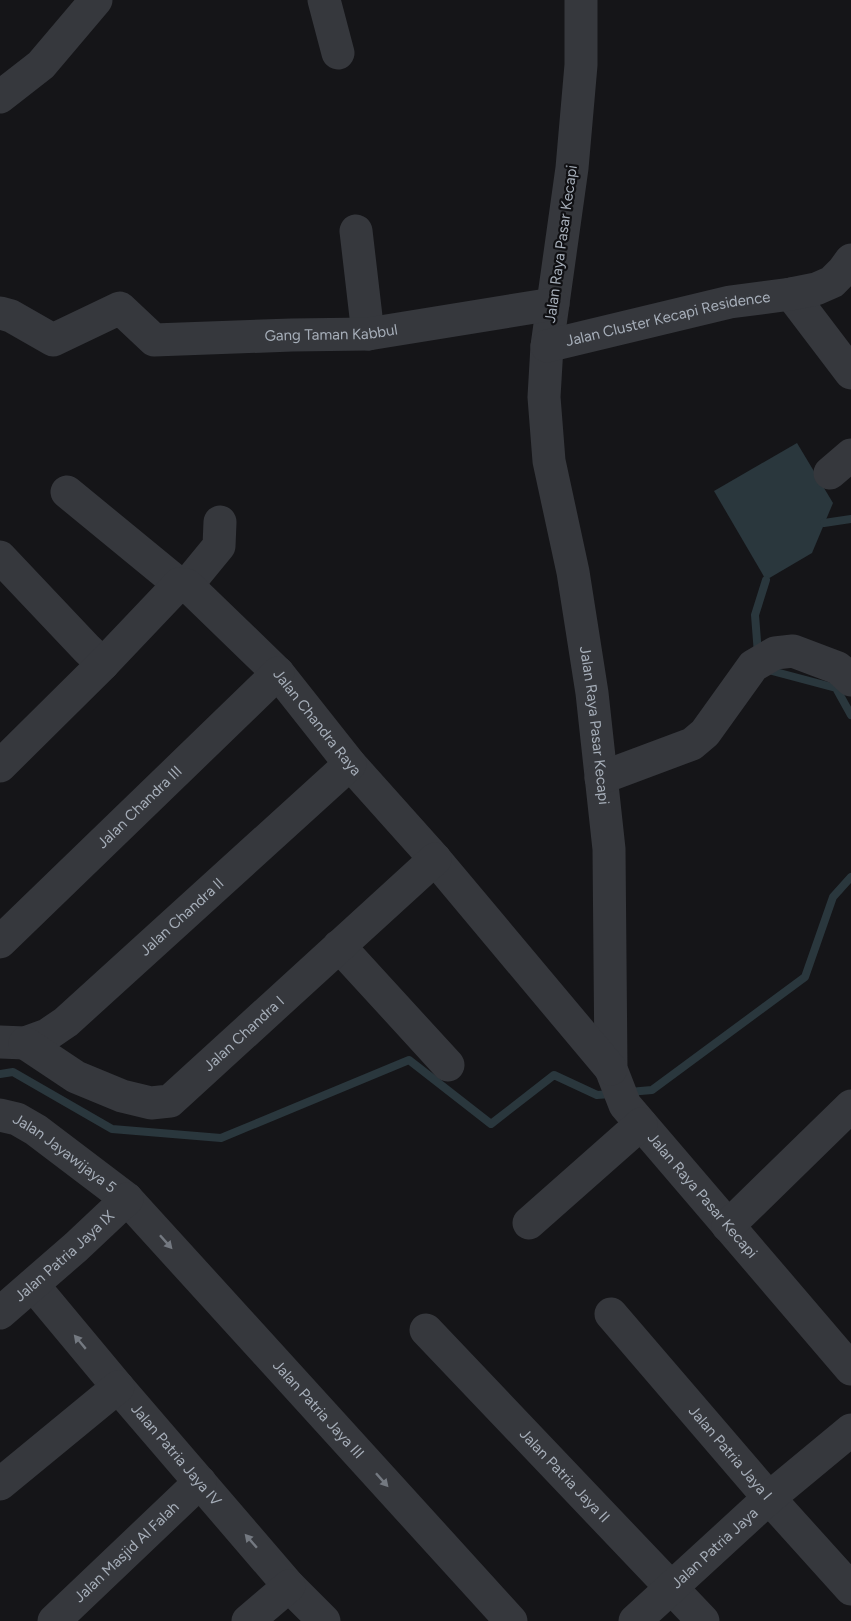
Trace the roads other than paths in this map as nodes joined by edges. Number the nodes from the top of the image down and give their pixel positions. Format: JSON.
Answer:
{"nodes":[{"id":1,"x":96,"y":0,"type":"edge"},
{"id":2,"x":324,"y":0,"type":"edge"},
{"id":3,"x":581,"y":0,"type":"edge"},
{"id":4,"x":338,"y":53,"type":"dead end"},
{"id":5,"x":0,"y":97,"type":"edge"},
{"id":6,"x":356,"y":231,"type":"dead end"},
{"id":7,"x":851,"y":260,"type":"edge"},
{"id":8,"x":791,"y":294,"type":"junction"},
{"id":9,"x":553,"y":304,"type":"junction"},
{"id":10,"x":0,"y":313,"type":"edge"},
{"id":11,"x":368,"y":334,"type":"junction"},
{"id":12,"x":547,"y":346,"type":"junction"},
{"id":13,"x":851,"y":373,"type":"edge"},
{"id":14,"x":68,"y":492,"type":"dead end"},
{"id":15,"x":220,"y":522,"type":"dead end"},
{"id":16,"x":0,"y":557,"type":"edge"},
{"id":17,"x":183,"y":585,"type":"junction"},
{"id":18,"x":104,"y":664,"type":"junction"},
{"id":19,"x":278,"y":673,"type":"junction"},
{"id":20,"x":851,"y":680,"type":"edge"},
{"id":21,"x":6,"y":749,"type":"edge"},
{"id":22,"x":350,"y":764,"type":"junction"},
{"id":23,"x":601,"y":778,"type":"junction"},
{"id":24,"x":435,"y":859,"type":"junction"},
{"id":25,"x":0,"y":942,"type":"edge"},
{"id":26,"x":339,"y":946,"type":"junction"},
{"id":27,"x":13,"y":1043,"type":"edge"},
{"id":28,"x":448,"y":1065,"type":"dead end"},
{"id":29,"x":622,"y":1094,"type":"junction"},
{"id":30,"x":851,"y":1106,"type":"edge"},
{"id":31,"x":0,"y":1115,"type":"edge"},
{"id":32,"x":127,"y":1198,"type":"junction"},
{"id":33,"x":529,"y":1222,"type":"dead end"},
{"id":34,"x":728,"y":1226,"type":"junction"},
{"id":35,"x":33,"y":1285,"type":"junction"},
{"id":36,"x":0,"y":1313,"type":"edge"},
{"id":37,"x":611,"y":1314,"type":"dead end"},
{"id":38,"x":426,"y":1330,"type":"dead end"},
{"id":39,"x":845,"y":1348,"type":"edge"},
{"id":40,"x":118,"y":1387,"type":"junction"},
{"id":41,"x":851,"y":1430,"type":"edge"},
{"id":42,"x":200,"y":1482,"type":"junction"},
{"id":43,"x":0,"y":1484,"type":"edge"},
{"id":44,"x":769,"y":1498,"type":"junction"},
{"id":45,"x":289,"y":1586,"type":"junction"},
{"id":46,"x":671,"y":1588,"type":"junction"},
{"id":47,"x":851,"y":1589,"type":"edge"},
{"id":48,"x":54,"y":1621,"type":"edge"},
{"id":49,"x":248,"y":1621,"type":"edge"},
{"id":50,"x":324,"y":1621,"type":"edge"},
{"id":51,"x":511,"y":1621,"type":"edge"},
{"id":52,"x":635,"y":1621,"type":"edge"},
{"id":53,"x":703,"y":1621,"type":"edge"}],
"edges":[{"from":1,"to":5,"type":"street"},
{"from":2,"to":4,"type":"street"},
{"from":3,"to":9,"type":"street","name":"Jalan Raya Pasar Kecapi"},
{"from":6,"to":11,"type":"street"},
{"from":7,"to":8,"type":"street","name":"Jalan Cluster Kecapi Residence"},
{"from":8,"to":12,"type":"street","name":"Jalan Cluster Kecapi Residence"},
{"from":8,"to":13,"type":"street","name":"Jalan Cluster Kecapi Residence"},
{"from":9,"to":11,"type":"street","name":"Gang Taman Kabbul"},
{"from":9,"to":12,"type":"street","name":"Jalan Raya Pasar Kecapi"},
{"from":10,"to":11,"type":"street","name":"Gang Taman Kabbul"},
{"from":12,"to":23,"type":"street","name":"Jalan Raya Pasar Kecapi"},
{"from":14,"to":17,"type":"street","name":"Jalan Chandra Raya"},
{"from":15,"to":17,"type":"street"},
{"from":16,"to":18,"type":"street"},
{"from":17,"to":18,"type":"street"},
{"from":17,"to":19,"type":"street","name":"Jalan Chandra Raya"},
{"from":18,"to":21,"type":"street"},
{"from":19,"to":22,"type":"street","name":"Jalan Chandra Raya"},
{"from":19,"to":25,"type":"street","name":"Jalan Chandra III"},
{"from":20,"to":23,"type":"street"},
{"from":22,"to":24,"type":"street","name":"Jalan Chandra Raya"},
{"from":22,"to":27,"type":"street","name":"Jalan Chandra II"},
{"from":23,"to":29,"type":"street","name":"Jalan Raya Pasar Kecapi"},
{"from":24,"to":26,"type":"street","name":"Jalan Chandra I"},
{"from":24,"to":29,"type":"street","name":"Jalan Chandra Raya"},
{"from":26,"to":27,"type":"street","name":"Jalan Chandra I"},
{"from":26,"to":28,"type":"street"},
{"from":29,"to":33,"type":"street"},
{"from":29,"to":34,"type":"street","name":"Jalan Raya Pasar Kecapi"},
{"from":30,"to":34,"type":"street"},
{"from":31,"to":32,"type":"street","name":"Jalan Jayawijaya 5"},
{"from":32,"to":35,"type":"street","name":"Jalan Patria Jaya IX"},
{"from":32,"to":51,"type":"street","name":"Jalan Patria Jaya III","one_way":true},
{"from":34,"to":39,"type":"street","name":"Jalan Raya Pasar Kecapi"},
{"from":35,"to":36,"type":"street","name":"Jalan Patria Jaya IX"},
{"from":40,"to":35,"type":"street","name":"Jalan Patria Jaya IV","one_way":true},
{"from":37,"to":44,"type":"street","name":"Jalan Patria Jaya I"},
{"from":38,"to":46,"type":"street","name":"Jalan Patria Jaya II"},
{"from":40,"to":42,"type":"street","name":"Jalan Patria Jaya IV"},
{"from":40,"to":43,"type":"street"},
{"from":41,"to":44,"type":"street","name":"Jalan Patria Jaya"},
{"from":45,"to":42,"type":"street","name":"Jalan Patria Jaya IV","one_way":true},
{"from":42,"to":48,"type":"street","name":"Jalan Masjid Al Falah"},
{"from":44,"to":46,"type":"street","name":"Jalan Patria Jaya"},
{"from":44,"to":47,"type":"street","name":"Jalan Patria Jaya I"},
{"from":45,"to":49,"type":"street"},
{"from":45,"to":50,"type":"street","name":"Jalan Patria Jaya IV"},
{"from":46,"to":52,"type":"street","name":"Jalan Patria Jaya"},
{"from":46,"to":53,"type":"street","name":"Jalan Patria Jaya II"}]}
